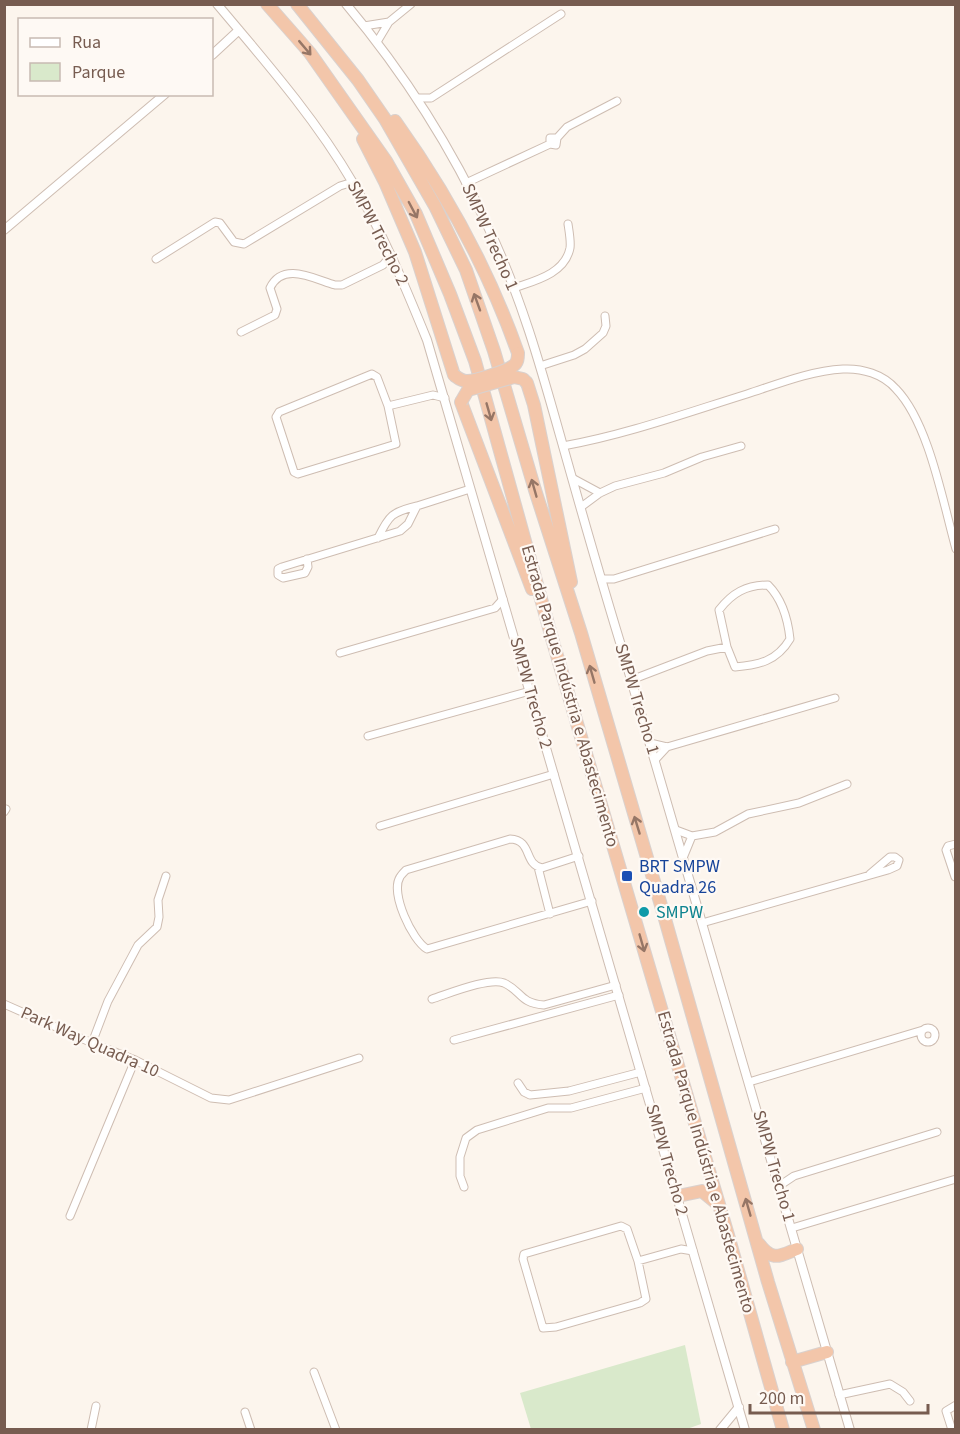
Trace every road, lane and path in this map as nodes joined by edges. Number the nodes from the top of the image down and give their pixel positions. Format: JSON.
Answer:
{"nodes":[{"id":1,"x":217,"y":4,"type":"edge"},
{"id":2,"x":267,"y":4,"type":"edge"},
{"id":3,"x":297,"y":4,"type":"edge"},
{"id":4,"x":346,"y":4,"type":"edge"},
{"id":5,"x":411,"y":4,"type":"edge"},
{"id":6,"x":561,"y":14,"type":"dead end"},
{"id":7,"x":389,"y":22,"type":"junction"},
{"id":8,"x":364,"y":26,"type":"junction"},
{"id":9,"x":239,"y":30,"type":"junction"},
{"id":10,"x":377,"y":42,"type":"junction"},
{"id":11,"x":213,"y":54,"type":"edge"},
{"id":12,"x":358,"y":80,"type":"junction"},
{"id":13,"x":163,"y":96,"type":"edge"},
{"id":14,"x":417,"y":98,"type":"junction"},
{"id":15,"x":431,"y":98,"type":"junction"},
{"id":16,"x":617,"y":101,"type":"dead end"},
{"id":17,"x":426,"y":111,"type":"junction"},
{"id":18,"x":357,"y":118,"type":"junction"},
{"id":19,"x":347,"y":174,"type":"junction"},
{"id":20,"x":353,"y":182,"type":"junction"},
{"id":21,"x":466,"y":183,"type":"junction"},
{"id":22,"x":340,"y":186,"type":"junction"},
{"id":23,"x":568,"y":224,"type":"dead end"},
{"id":24,"x":4,"y":230,"type":"edge"},
{"id":25,"x":391,"y":255,"type":"junction"},
{"id":26,"x":156,"y":259,"type":"dead end"},
{"id":27,"x":383,"y":266,"type":"junction"},
{"id":28,"x":397,"y":266,"type":"junction"},
{"id":29,"x":514,"y":288,"type":"junction"},
{"id":30,"x":605,"y":316,"type":"dead end"},
{"id":31,"x":241,"y":332,"type":"dead end"},
{"id":32,"x":540,"y":366,"type":"junction"},
{"id":33,"x":441,"y":386,"type":"junction"},
{"id":34,"x":433,"y":395,"type":"junction"},
{"id":35,"x":445,"y":398,"type":"junction"},
{"id":36,"x":388,"y":406,"type":"junction"},
{"id":37,"x":563,"y":446,"type":"junction"},
{"id":38,"x":741,"y":446,"type":"dead end"},
{"id":39,"x":574,"y":479,"type":"junction"},
{"id":40,"x":470,"y":489,"type":"junction"},
{"id":41,"x":600,"y":493,"type":"junction"},
{"id":42,"x":417,"y":506,"type":"junction"},
{"id":43,"x":580,"y":507,"type":"junction"},
{"id":44,"x":776,"y":529,"type":"dead end"},
{"id":45,"x":378,"y":538,"type":"junction"},
{"id":46,"x":956,"y":549,"type":"edge"},
{"id":47,"x":307,"y":559,"type":"dead end"},
{"id":48,"x":600,"y":579,"type":"junction"},
{"id":49,"x":614,"y":579,"type":"junction"},
{"id":50,"x":603,"y":588,"type":"junction"},
{"id":51,"x":503,"y":599,"type":"junction"},
{"id":52,"x":495,"y":608,"type":"junction"},
{"id":53,"x":507,"y":612,"type":"junction"},
{"id":54,"x":581,"y":633,"type":"junction"},
{"id":55,"x":553,"y":642,"type":"junction"},
{"id":56,"x":727,"y":647,"type":"junction"},
{"id":57,"x":340,"y":653,"type":"dead end"},
{"id":58,"x":631,"y":680,"type":"junction"},
{"id":59,"x":530,"y":691,"type":"junction"},
{"id":60,"x":834,"y":698,"type":"dead end"},
{"id":61,"x":368,"y":736,"type":"dead end"},
{"id":62,"x":650,"y":743,"type":"junction"},
{"id":63,"x":667,"y":747,"type":"junction"},
{"id":64,"x":655,"y":760,"type":"junction"},
{"id":65,"x":554,"y":774,"type":"junction"},
{"id":66,"x":847,"y":784,"type":"dead end"},
{"id":67,"x":380,"y":826,"type":"dead end"},
{"id":68,"x":676,"y":830,"type":"junction"},
{"id":69,"x":692,"y":837,"type":"junction"},
{"id":70,"x":956,"y":844,"type":"edge"},
{"id":71,"x":579,"y":856,"type":"junction"},
{"id":72,"x":683,"y":858,"type":"junction"},
{"id":73,"x":538,"y":867,"type":"junction"},
{"id":74,"x":870,"y":874,"type":"dead end"},
{"id":75,"x":166,"y":876,"type":"dead end"},
{"id":76,"x":955,"y":877,"type":"edge"},
{"id":77,"x":592,"y":901,"type":"junction"},
{"id":78,"x":550,"y":914,"type":"junction"},
{"id":79,"x":702,"y":923,"type":"junction"},
{"id":80,"x":616,"y":985,"type":"junction"},
{"id":81,"x":619,"y":994,"type":"junction"},
{"id":82,"x":432,"y":999,"type":"dead end"},
{"id":83,"x":4,"y":1004,"type":"edge"},
{"id":84,"x":923,"y":1030,"type":"dead end"},
{"id":85,"x":454,"y":1040,"type":"dead end"},
{"id":86,"x":92,"y":1043,"type":"junction"},
{"id":87,"x":359,"y":1058,"type":"dead end"},
{"id":88,"x":135,"y":1060,"type":"junction"},
{"id":89,"x":641,"y":1072,"type":"junction"},
{"id":90,"x":749,"y":1082,"type":"junction"},
{"id":91,"x":518,"y":1083,"type":"dead end"},
{"id":92,"x":645,"y":1088,"type":"junction"},
{"id":93,"x":937,"y":1132,"type":"dead end"},
{"id":94,"x":708,"y":1166,"type":"junction"},
{"id":95,"x":775,"y":1173,"type":"junction"},
{"id":96,"x":794,"y":1176,"type":"junction"},
{"id":97,"x":956,"y":1179,"type":"edge"},
{"id":98,"x":779,"y":1186,"type":"junction"},
{"id":99,"x":464,"y":1187,"type":"dead end"},
{"id":100,"x":677,"y":1194,"type":"junction"},
{"id":101,"x":719,"y":1205,"type":"junction"},
{"id":102,"x":70,"y":1216,"type":"dead end"},
{"id":103,"x":792,"y":1228,"type":"junction"},
{"id":104,"x":690,"y":1241,"type":"junction"},
{"id":105,"x":758,"y":1242,"type":"junction"},
{"id":106,"x":681,"y":1249,"type":"junction"},
{"id":107,"x":693,"y":1251,"type":"junction"},
{"id":108,"x":797,"y":1252,"type":"junction"},
{"id":109,"x":638,"y":1261,"type":"junction"},
{"id":110,"x":768,"y":1282,"type":"junction"},
{"id":111,"x":827,"y":1352,"type":"junction"},
{"id":112,"x":792,"y":1362,"type":"junction"},
{"id":113,"x":314,"y":1371,"type":"dead end"},
{"id":114,"x":839,"y":1395,"type":"junction"},
{"id":115,"x":910,"y":1401,"type":"dead end"},
{"id":116,"x":956,"y":1405,"type":"edge"},
{"id":117,"x":96,"y":1406,"type":"dead end"},
{"id":118,"x":739,"y":1407,"type":"junction"},
{"id":119,"x":245,"y":1412,"type":"dead end"},
{"id":120,"x":91,"y":1430,"type":"edge"},
{"id":121,"x":251,"y":1430,"type":"edge"},
{"id":122,"x":336,"y":1430,"type":"edge"},
{"id":123,"x":720,"y":1430,"type":"edge"},
{"id":124,"x":745,"y":1430,"type":"edge"},
{"id":125,"x":783,"y":1430,"type":"edge"},
{"id":126,"x":814,"y":1430,"type":"edge"},
{"id":127,"x":850,"y":1430,"type":"edge"},
{"id":128,"x":952,"y":1430,"type":"edge"}],
"edges":[{"from":1,"to":9,"type":"street","name":"SMPW Trecho 2"},
{"from":2,"to":18,"type":"highway","name":"Estrada Parque Indústria e Abastecimento","one_way":true},
{"from":3,"to":12,"type":"highway","name":"Estrada Parque Indústria e Abastecimento"},
{"from":4,"to":8,"type":"street","name":"SMPW Trecho 1"},
{"from":5,"to":7,"type":"street"},
{"from":6,"to":15,"type":"street"},
{"from":7,"to":8,"type":"street"},
{"from":7,"to":10,"type":"street"},
{"from":8,"to":10,"type":"street","name":"SMPW Trecho 1"},
{"from":9,"to":11,"type":"street"},
{"from":9,"to":19,"type":"street","name":"SMPW Trecho 2"},
{"from":10,"to":14,"type":"street","name":"SMPW Trecho 1"},
{"from":12,"to":18,"type":"highway","bridge":true},
{"from":54,"to":12,"type":"highway","name":"Estrada Parque Indústria e Abastecimento","one_way":true},
{"from":13,"to":24,"type":"street"},
{"from":14,"to":15,"type":"street"},
{"from":14,"to":17,"type":"street","name":"SMPW Trecho 1"},
{"from":15,"to":17,"type":"street"},
{"from":16,"to":21,"type":"street"},
{"from":17,"to":21,"type":"street","name":"SMPW Trecho 1"},
{"from":18,"to":55,"type":"highway","name":"Estrada Parque Indústria e Abastecimento","one_way":true},
{"from":19,"to":20,"type":"street","name":"SMPW Trecho 2"},
{"from":19,"to":22,"type":"street"},
{"from":20,"to":22,"type":"street"},
{"from":20,"to":25,"type":"street","name":"SMPW Trecho 2"},
{"from":21,"to":29,"type":"street","name":"SMPW Trecho 1"},
{"from":22,"to":26,"type":"street"},
{"from":23,"to":29,"type":"street"},
{"from":25,"to":27,"type":"street"},
{"from":25,"to":28,"type":"street","name":"SMPW Trecho 2"},
{"from":27,"to":28,"type":"street"},
{"from":27,"to":31,"type":"street"},
{"from":28,"to":33,"type":"street","name":"SMPW Trecho 2"},
{"from":29,"to":32,"type":"street","name":"SMPW Trecho 1"},
{"from":30,"to":32,"type":"street"},
{"from":32,"to":37,"type":"street","name":"SMPW Trecho 1"},
{"from":33,"to":34,"type":"street"},
{"from":33,"to":35,"type":"street","name":"SMPW Trecho 2"},
{"from":34,"to":35,"type":"street"},
{"from":34,"to":36,"type":"street"},
{"from":35,"to":40,"type":"street","name":"SMPW Trecho 2"},
{"from":36,"to":36,"type":"street"},
{"from":37,"to":39,"type":"street","name":"SMPW Trecho 1"},
{"from":37,"to":46,"type":"street"},
{"from":38,"to":41,"type":"street"},
{"from":39,"to":41,"type":"street"},
{"from":39,"to":43,"type":"street","name":"SMPW Trecho 1"},
{"from":40,"to":42,"type":"street"},
{"from":40,"to":51,"type":"street","name":"SMPW Trecho 2"},
{"from":41,"to":43,"type":"street"},
{"from":42,"to":45,"type":"street"},
{"from":42,"to":45,"type":"street"},
{"from":43,"to":48,"type":"street","name":"SMPW Trecho 1"},
{"from":44,"to":49,"type":"street"},
{"from":45,"to":47,"type":"street"},
{"from":48,"to":49,"type":"street"},
{"from":48,"to":50,"type":"street","name":"SMPW Trecho 1"},
{"from":49,"to":50,"type":"street"},
{"from":50,"to":58,"type":"street","name":"SMPW Trecho 1"},
{"from":51,"to":52,"type":"street"},
{"from":51,"to":53,"type":"street","name":"SMPW Trecho 2"},
{"from":52,"to":53,"type":"street"},
{"from":52,"to":57,"type":"street"},
{"from":53,"to":59,"type":"street","name":"SMPW Trecho 2"},
{"from":54,"to":55,"type":"highway","bridge":true},
{"from":105,"to":54,"type":"highway","name":"Estrada Parque Indústria e Abastecimento","one_way":true},
{"from":55,"to":94,"type":"highway","name":"Estrada Parque Indústria e Abastecimento","one_way":true},
{"from":56,"to":56,"type":"street"},
{"from":56,"to":58,"type":"street"},
{"from":58,"to":62,"type":"street","name":"SMPW Trecho 1"},
{"from":59,"to":61,"type":"street"},
{"from":59,"to":65,"type":"street","name":"SMPW Trecho 2"},
{"from":60,"to":63,"type":"street"},
{"from":62,"to":63,"type":"street"},
{"from":62,"to":64,"type":"street","name":"SMPW Trecho 1"},
{"from":63,"to":64,"type":"street"},
{"from":64,"to":68,"type":"street","name":"SMPW Trecho 1"},
{"from":65,"to":67,"type":"street"},
{"from":65,"to":71,"type":"street","name":"SMPW Trecho 2"},
{"from":66,"to":69,"type":"street"},
{"from":68,"to":69,"type":"street"},
{"from":68,"to":72,"type":"street","name":"SMPW Trecho 1"},
{"from":69,"to":72,"type":"street"},
{"from":70,"to":76,"type":"street"},
{"from":71,"to":73,"type":"street"},
{"from":71,"to":77,"type":"street","name":"SMPW Trecho 2"},
{"from":72,"to":79,"type":"street","name":"SMPW Trecho 1"},
{"from":73,"to":78,"type":"street"},
{"from":73,"to":78,"type":"street"},
{"from":74,"to":79,"type":"street"},
{"from":75,"to":86,"type":"street"},
{"from":77,"to":78,"type":"street"},
{"from":77,"to":80,"type":"street","name":"SMPW Trecho 2"},
{"from":79,"to":90,"type":"street","name":"SMPW Trecho 1"},
{"from":80,"to":81,"type":"street","name":"SMPW Trecho 2"},
{"from":80,"to":82,"type":"street"},
{"from":81,"to":85,"type":"street"},
{"from":81,"to":89,"type":"street","name":"SMPW Trecho 2"},
{"from":83,"to":86,"type":"street","name":"Park Way Quadra 10"},
{"from":84,"to":90,"type":"street"},
{"from":86,"to":88,"type":"street","name":"Park Way Quadra 10"},
{"from":87,"to":88,"type":"street","name":"Park Way Quadra 10"},
{"from":88,"to":102,"type":"street"},
{"from":89,"to":91,"type":"street"},
{"from":89,"to":92,"type":"street","name":"SMPW Trecho 2"},
{"from":90,"to":95,"type":"street","name":"SMPW Trecho 1"},
{"from":92,"to":99,"type":"street"},
{"from":92,"to":100,"type":"street","name":"SMPW Trecho 2"},
{"from":93,"to":96,"type":"street"},
{"from":94,"to":100,"type":"highway"},
{"from":94,"to":101,"type":"highway","name":"Estrada Parque Indústria e Abastecimento"},
{"from":95,"to":96,"type":"street"},
{"from":95,"to":98,"type":"street","name":"SMPW Trecho 1"},
{"from":96,"to":98,"type":"street"},
{"from":97,"to":103,"type":"street"},
{"from":98,"to":103,"type":"street","name":"SMPW Trecho 1"},
{"from":100,"to":101,"type":"highway"},
{"from":100,"to":104,"type":"street","name":"SMPW Trecho 2"},
{"from":101,"to":125,"type":"highway","name":"Estrada Parque Indústria e Abastecimento"},
{"from":103,"to":108,"type":"street","name":"SMPW Trecho 1"},
{"from":104,"to":106,"type":"street"},
{"from":104,"to":107,"type":"street","name":"SMPW Trecho 2"},
{"from":105,"to":108,"type":"highway"},
{"from":105,"to":110,"type":"highway","name":"Estrada Parque Indústria e Abastecimento"},
{"from":106,"to":107,"type":"street"},
{"from":106,"to":109,"type":"street"},
{"from":107,"to":118,"type":"street","name":"SMPW Trecho 2"},
{"from":108,"to":110,"type":"highway"},
{"from":108,"to":111,"type":"street","name":"SMPW Trecho 1"},
{"from":109,"to":109,"type":"street"},
{"from":110,"to":112,"type":"highway","name":"Estrada Parque Indústria e Abastecimento"},
{"from":111,"to":112,"type":"highway"},
{"from":111,"to":114,"type":"street","name":"SMPW Trecho 1"},
{"from":112,"to":126,"type":"highway","name":"Estrada Parque Indústria e Abastecimento"},
{"from":113,"to":122,"type":"street"},
{"from":114,"to":115,"type":"street"},
{"from":114,"to":127,"type":"street","name":"SMPW Trecho 1"},
{"from":116,"to":128,"type":"street"},
{"from":117,"to":120,"type":"street"},
{"from":118,"to":123,"type":"street"},
{"from":118,"to":124,"type":"street","name":"SMPW Trecho 2"},
{"from":119,"to":121,"type":"street"}]}
